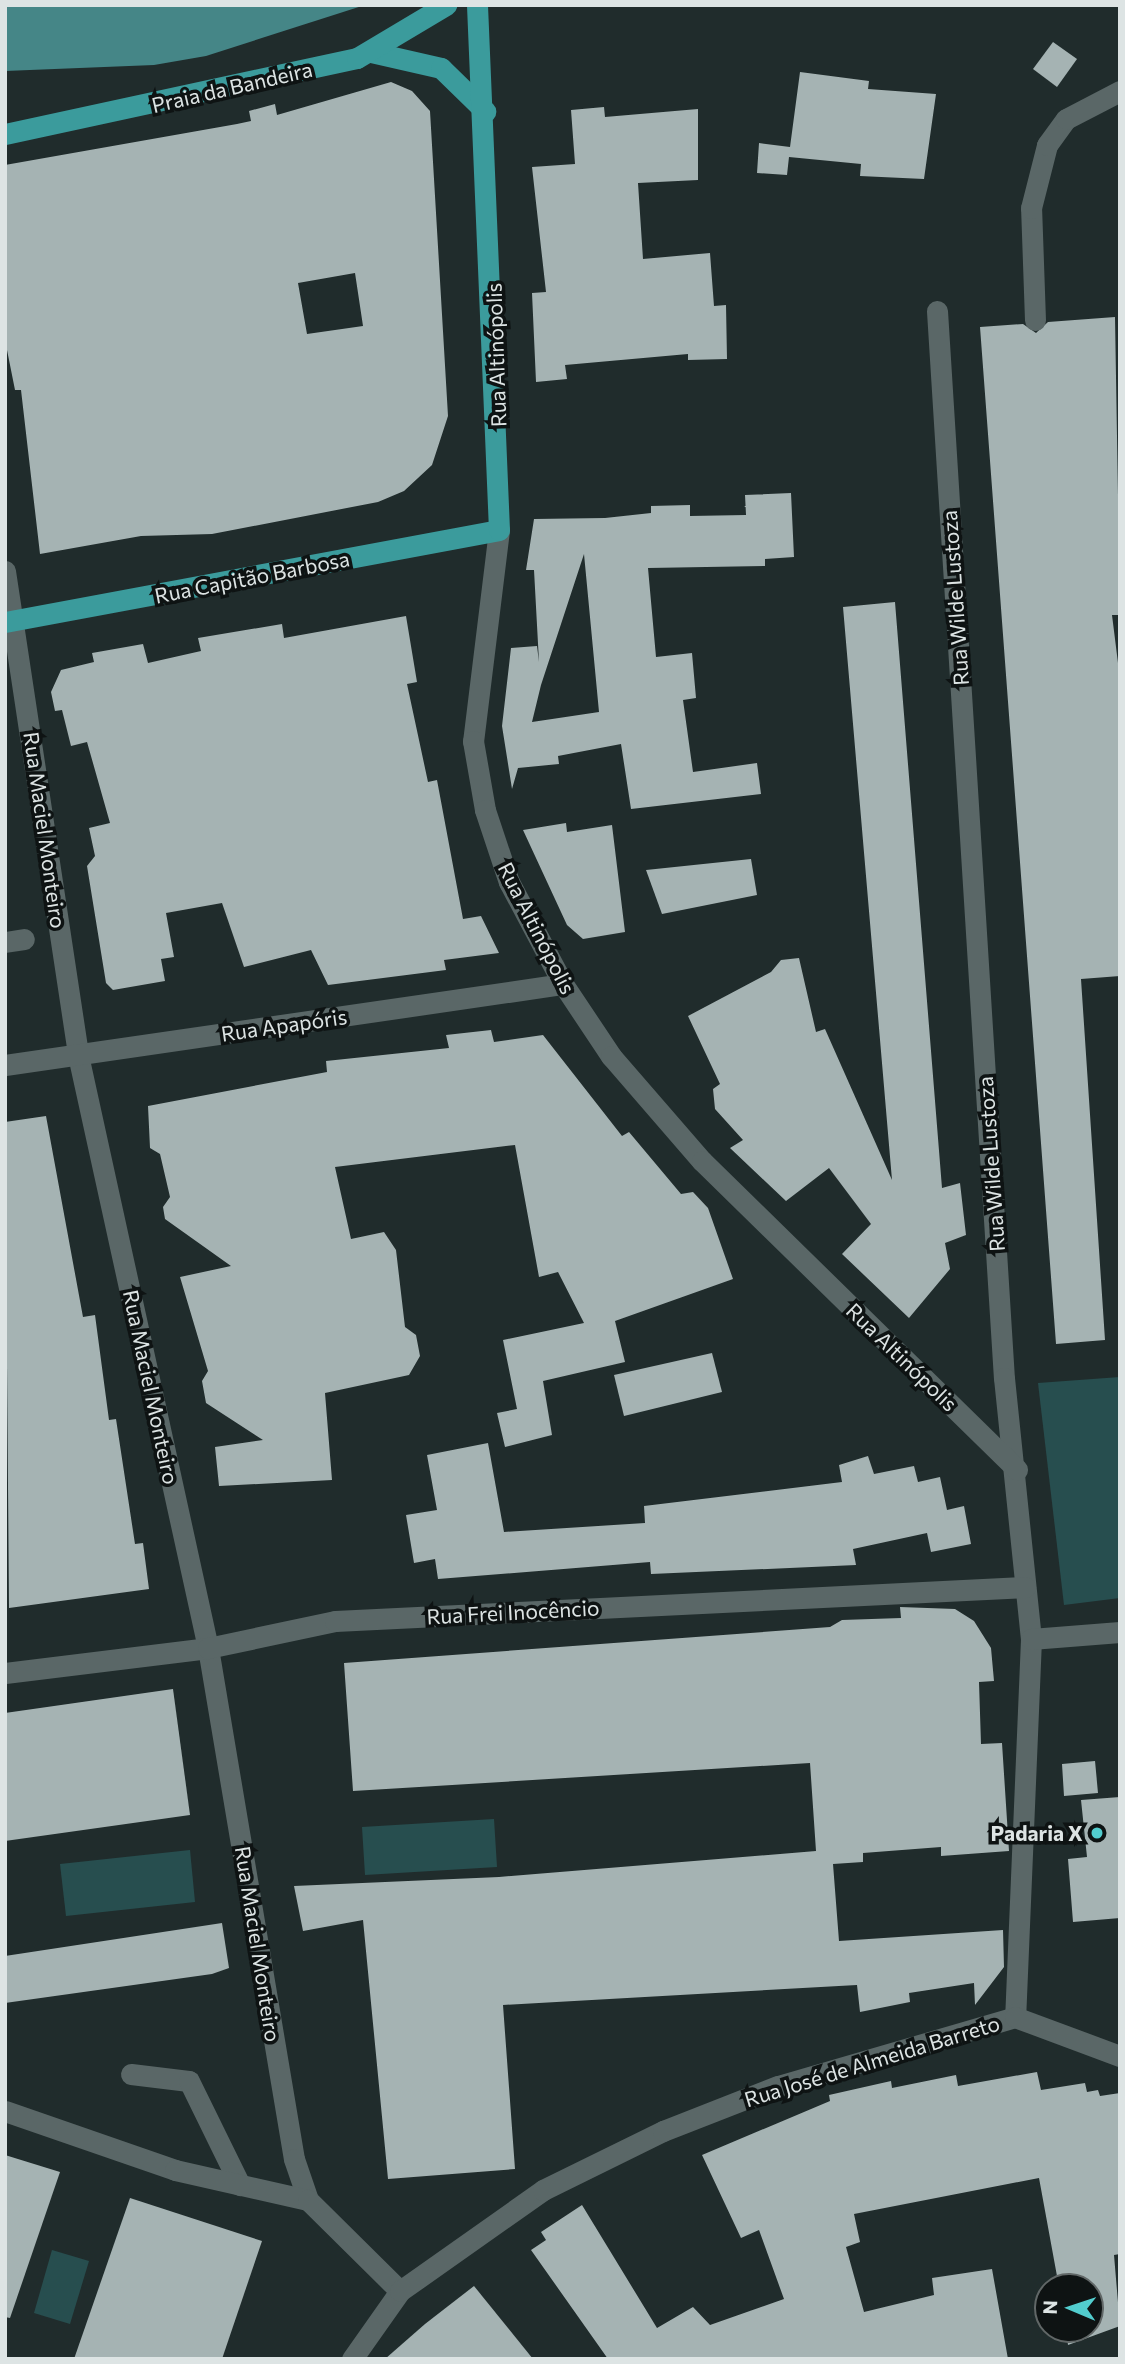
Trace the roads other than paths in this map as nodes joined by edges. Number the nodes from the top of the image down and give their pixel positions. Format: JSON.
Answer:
{"nodes":[{"id":1,"x":446,"y":5,"type":"edge"},
{"id":2,"x":477,"y":5,"type":"edge"},
{"id":3,"x":371,"y":52,"type":"junction"},
{"id":4,"x":1120,"y":90,"type":"edge"},
{"id":5,"x":485,"y":111,"type":"junction"},
{"id":6,"x":5,"y":134,"type":"edge"},
{"id":7,"x":937,"y":311,"type":"dead end"},
{"id":8,"x":1034,"y":320,"type":"dead end"},
{"id":9,"x":499,"y":530,"type":"junction"},
{"id":10,"x":5,"y":571,"type":"edge"},
{"id":11,"x":9,"y":622,"type":"edge"},
{"id":12,"x":563,"y":984,"type":"junction"},
{"id":13,"x":78,"y":1055,"type":"junction"},
{"id":14,"x":5,"y":1065,"type":"edge"},
{"id":15,"x":1017,"y":1469,"type":"junction"},
{"id":16,"x":1025,"y":1587,"type":"junction"},
{"id":17,"x":1120,"y":1632,"type":"edge"},
{"id":18,"x":1031,"y":1639,"type":"junction"},
{"id":19,"x":208,"y":1648,"type":"junction"},
{"id":20,"x":5,"y":1673,"type":"edge"},
{"id":21,"x":1015,"y":2017,"type":"junction"},
{"id":22,"x":1120,"y":2056,"type":"edge"},
{"id":23,"x":131,"y":2074,"type":"dead end"},
{"id":24,"x":5,"y":2111,"type":"edge"},
{"id":25,"x":240,"y":2185,"type":"junction"},
{"id":26,"x":308,"y":2200,"type":"junction"},
{"id":27,"x":400,"y":2291,"type":"junction"},
{"id":28,"x":352,"y":2359,"type":"edge"}],
"edges":[{"from":1,"to":3,"type":"main road","name":"Praia da Bandeira"},
{"from":2,"to":5,"type":"main road","name":"Rua Altinópolis"},
{"from":3,"to":5,"type":"main road"},
{"from":3,"to":6,"type":"main road","name":"Praia da Bandeira"},
{"from":4,"to":8,"type":"street"},
{"from":5,"to":9,"type":"main road","name":"Rua Altinópolis"},
{"from":7,"to":15,"type":"street","name":"Rua Wilde Lustoza"},
{"from":9,"to":11,"type":"main road","name":"Rua Capitão Barbosa"},
{"from":9,"to":12,"type":"street","name":"Rua Altinópolis"},
{"from":10,"to":11,"type":"street","name":"Rua Maciel Monteiro"},
{"from":11,"to":13,"type":"street","name":"Rua Maciel Monteiro"},
{"from":12,"to":13,"type":"street","name":"Rua Apapóris"},
{"from":12,"to":15,"type":"street","name":"Rua Altinópolis"},
{"from":13,"to":14,"type":"street","name":"Rua Apapóris"},
{"from":13,"to":19,"type":"street","name":"Rua Maciel Monteiro"},
{"from":15,"to":16,"type":"street","name":"Rua Wilde Lustoza"},
{"from":16,"to":18,"type":"street","name":"Rua Wilde Lustoza"},
{"from":16,"to":19,"type":"street","name":"Rua Frei Inocêncio"},
{"from":17,"to":18,"type":"street"},
{"from":18,"to":21,"type":"street","name":"Rua Wilde Lustoza"},
{"from":19,"to":20,"type":"street","name":"Rua Frei Inocêncio"},
{"from":19,"to":26,"type":"street","name":"Rua Maciel Monteiro"},
{"from":21,"to":22,"type":"street","name":"Rua José de Almeida Barreto"},
{"from":21,"to":27,"type":"street","name":"Rua José de Almeida Barreto"},
{"from":23,"to":25,"type":"street"},
{"from":24,"to":25,"type":"street"},
{"from":25,"to":26,"type":"street"},
{"from":26,"to":27,"type":"street"},
{"from":27,"to":28,"type":"street","name":"Rua José de Almeida Barreto"}]}
